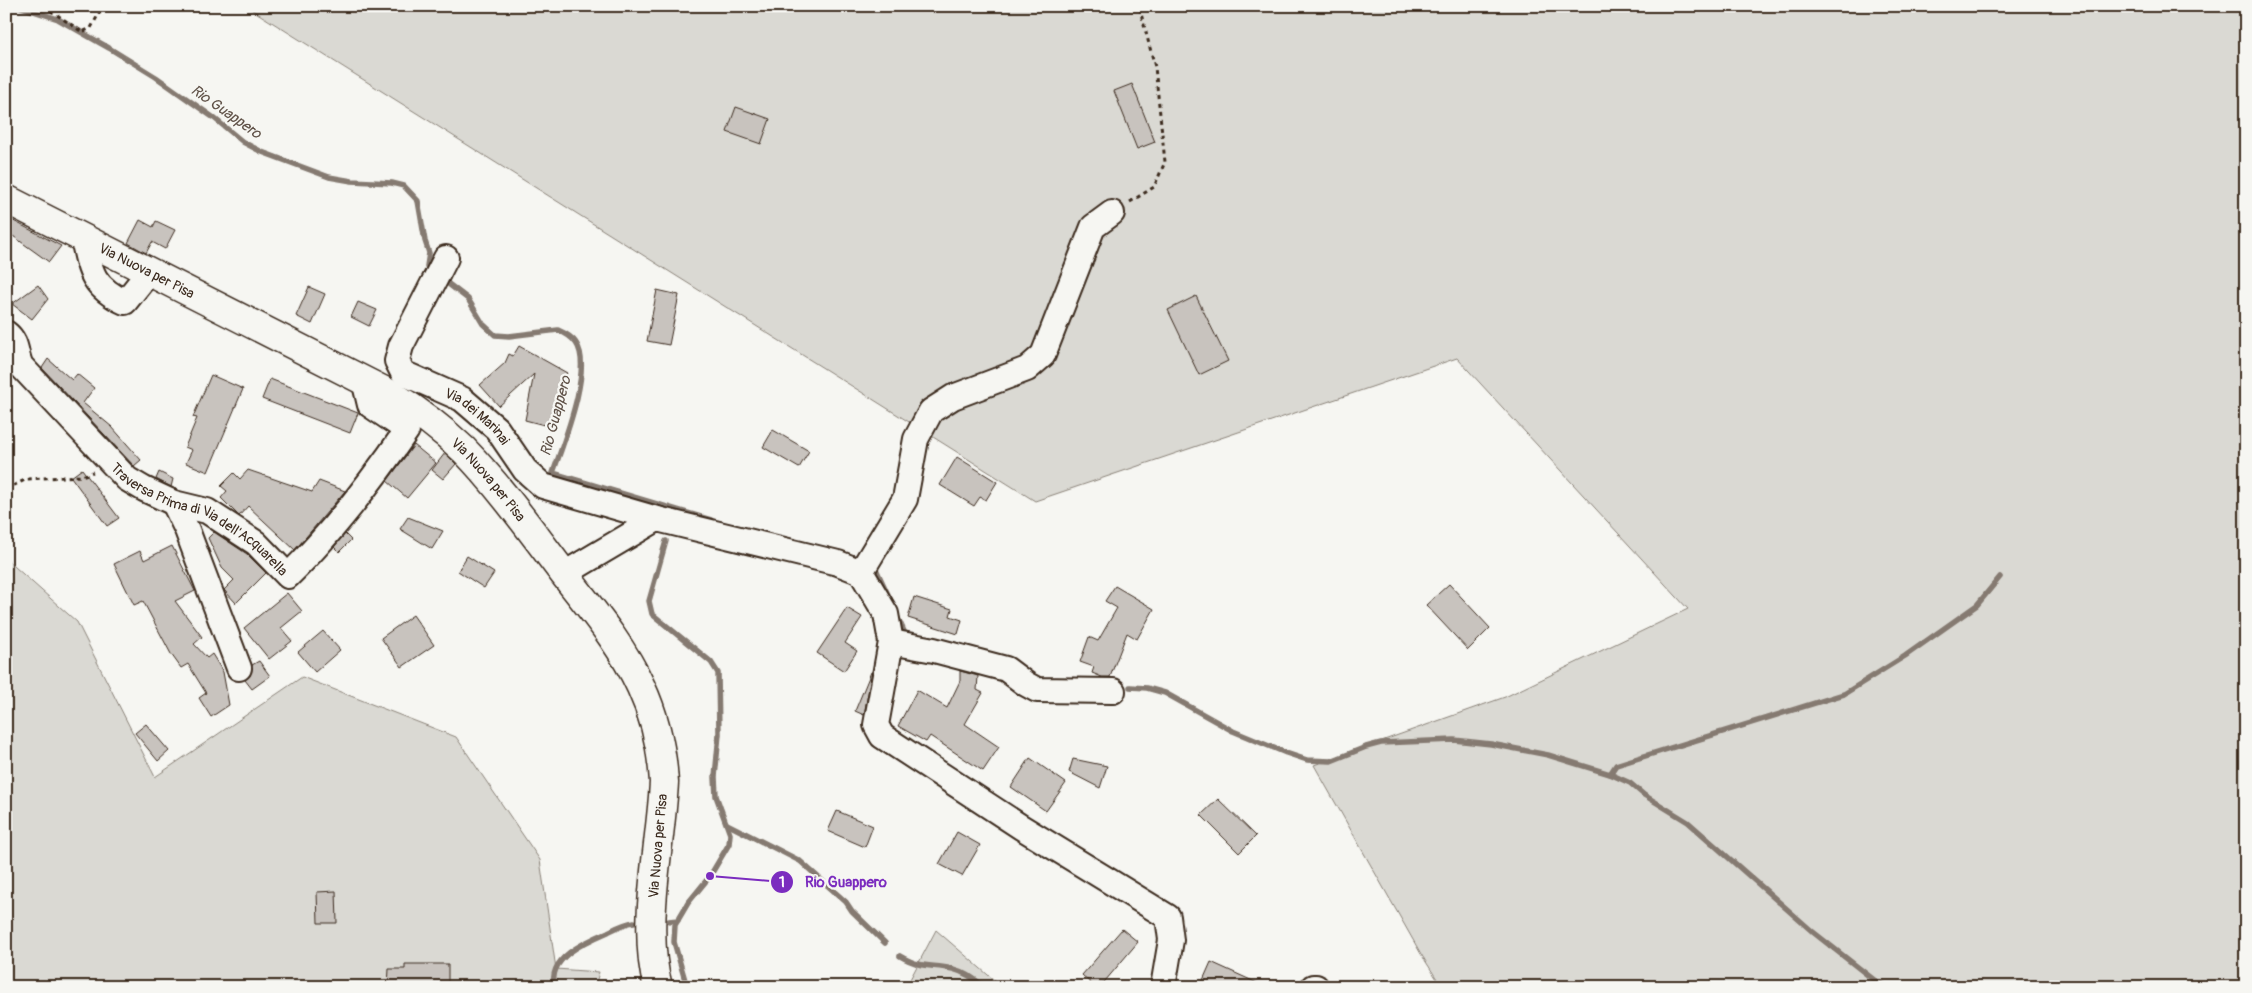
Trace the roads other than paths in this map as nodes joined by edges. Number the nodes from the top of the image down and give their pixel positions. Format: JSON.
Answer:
{"nodes":[{"id":1,"x":6,"y":199,"type":"edge"},
{"id":2,"x":1112,"y":213,"type":"road end"},
{"id":3,"x":83,"y":238,"type":"junction"},
{"id":4,"x":446,"y":258,"type":"dead end"},
{"id":5,"x":149,"y":272,"type":"junction"},
{"id":6,"x":6,"y":332,"type":"edge"},
{"id":7,"x":364,"y":380,"type":"junction"},
{"id":8,"x":174,"y":503,"type":"junction"},
{"id":9,"x":657,"y":519,"type":"junction"},
{"id":10,"x":861,"y":572,"type":"junction"},
{"id":11,"x":564,"y":574,"type":"junction"},
{"id":12,"x":890,"y":642,"type":"junction"},
{"id":13,"x":239,"y":668,"type":"dead end"},
{"id":14,"x":1113,"y":691,"type":"dead end"},
{"id":15,"x":658,"y":987,"type":"edge"},
{"id":16,"x":1163,"y":987,"type":"edge"}],
"edges":[{"from":1,"to":3,"type":"main road","name":"Via Nuova per Pisa"},
{"from":2,"to":10,"type":"street"},
{"from":3,"to":5,"type":"main road","name":"Via Nuova per Pisa"},
{"from":3,"to":5,"type":"street"},
{"from":4,"to":9,"type":"street","name":"Via dei Marinai"},
{"from":5,"to":7,"type":"main road","name":"Via Nuova per Pisa"},
{"from":6,"to":8,"type":"street","name":"Traversa Prima di Via dell'Acquarella"},
{"from":7,"to":8,"type":"street","name":"Traversa Prima di Via dell'Acquarella"},
{"from":7,"to":11,"type":"main road","name":"Via Nuova per Pisa"},
{"from":8,"to":13,"type":"street"},
{"from":9,"to":10,"type":"street","name":"Via dei Marinai"},
{"from":9,"to":11,"type":"street"},
{"from":10,"to":12,"type":"street"},
{"from":11,"to":15,"type":"main road","name":"Via Nuova per Pisa"},
{"from":12,"to":14,"type":"street"},
{"from":12,"to":16,"type":"street"}]}
